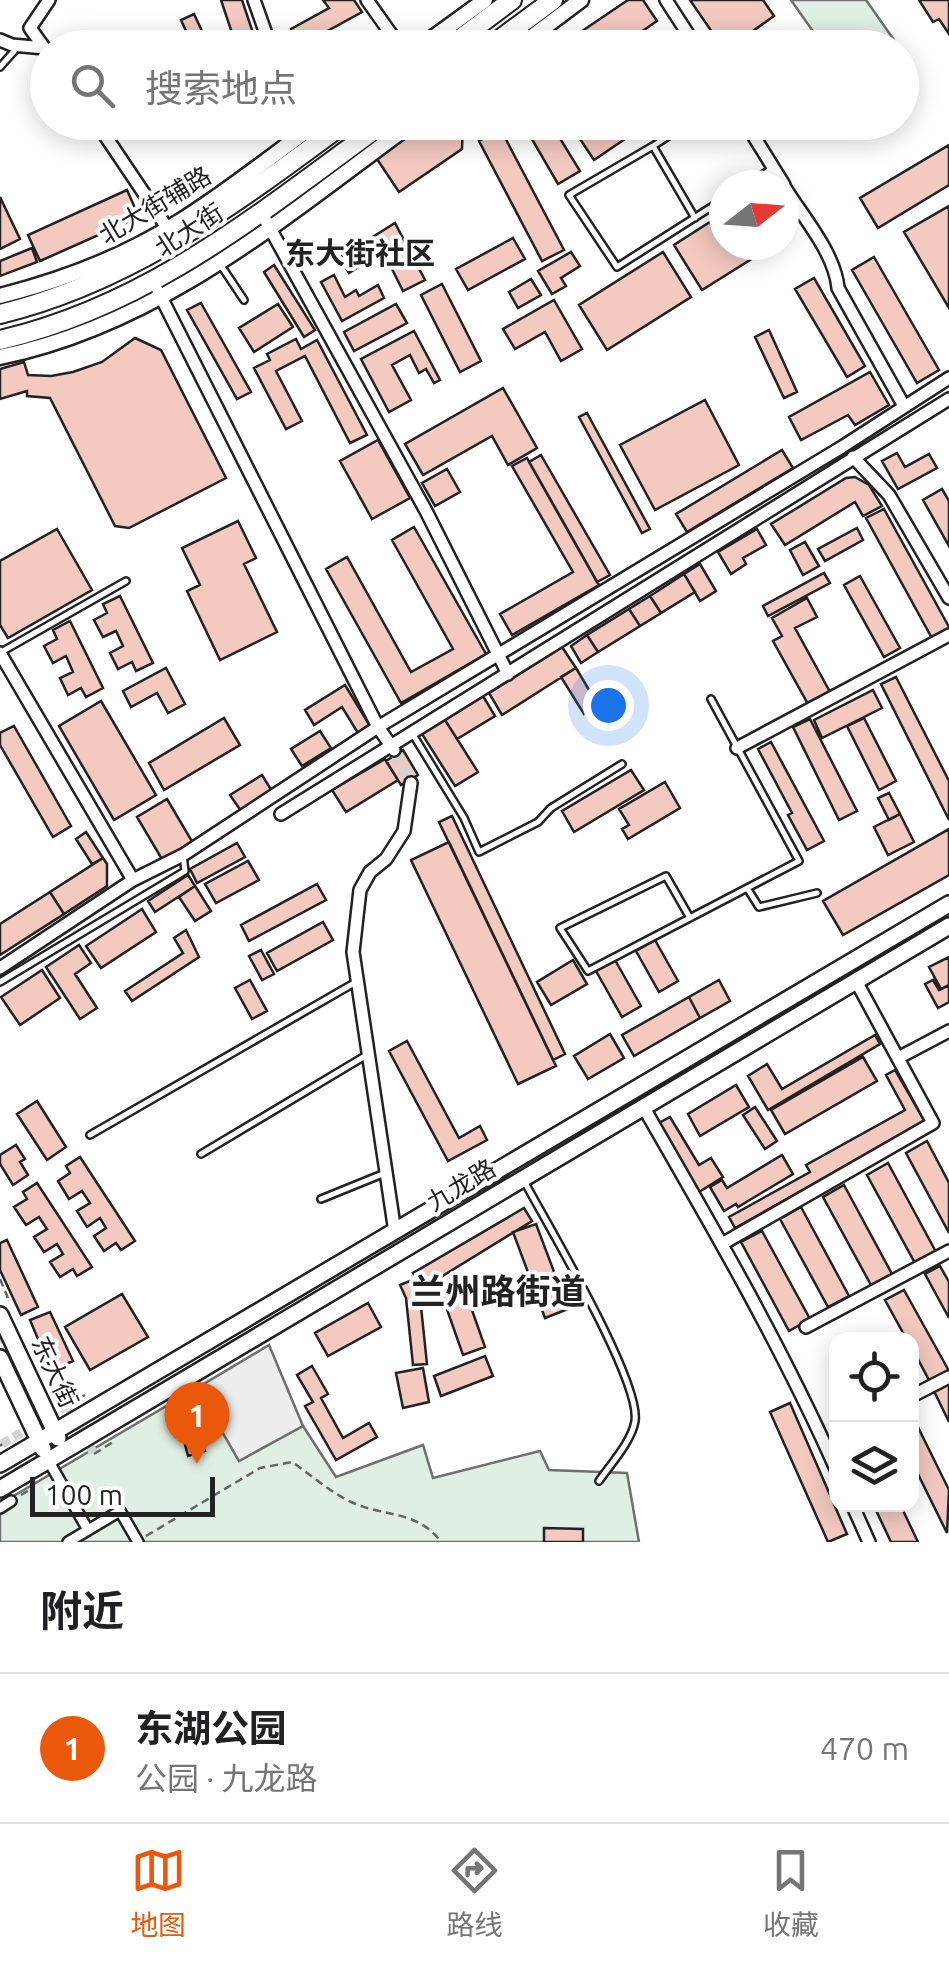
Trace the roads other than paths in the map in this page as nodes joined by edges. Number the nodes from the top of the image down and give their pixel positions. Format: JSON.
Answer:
{"nodes":[{"id":1,"x":49,"y":0,"type":"edge"},
{"id":2,"x":254,"y":0,"type":"edge"},
{"id":3,"x":367,"y":0,"type":"edge"},
{"id":4,"x":485,"y":0,"type":"edge"},
{"id":5,"x":512,"y":0,"type":"edge"},
{"id":6,"x":553,"y":0,"type":"edge"},
{"id":7,"x":581,"y":0,"type":"edge"},
{"id":8,"x":666,"y":0,"type":"edge"},
{"id":9,"x":31,"y":30,"type":"edge"},
{"id":10,"x":265,"y":30,"type":"edge"},
{"id":11,"x":388,"y":30,"type":"edge"},
{"id":12,"x":444,"y":30,"type":"edge"},
{"id":13,"x":472,"y":30,"type":"edge"},
{"id":14,"x":512,"y":30,"type":"edge"},
{"id":15,"x":541,"y":30,"type":"edge"},
{"id":16,"x":685,"y":30,"type":"edge"},
{"id":17,"x":0,"y":40,"type":"edge"},
{"id":18,"x":18,"y":46,"type":"junction"},
{"id":19,"x":30,"y":48,"type":"edge"},
{"id":20,"x":0,"y":67,"type":"edge"},
{"id":21,"x":108,"y":140,"type":"edge"},
{"id":22,"x":308,"y":140,"type":"edge"},
{"id":23,"x":363,"y":140,"type":"edge"},
{"id":24,"x":387,"y":140,"type":"edge"},
{"id":25,"x":662,"y":140,"type":"edge"},
{"id":26,"x":756,"y":140,"type":"edge"},
{"id":27,"x":653,"y":146,"type":"junction"},
{"id":28,"x":773,"y":168,"type":"joint"},
{"id":29,"x":770,"y":170,"type":"edge"},
{"id":30,"x":709,"y":209,"type":"edge"},
{"id":31,"x":799,"y":210,"type":"edge"},
{"id":32,"x":695,"y":218,"type":"junction"},
{"id":33,"x":265,"y":220,"type":"junction"},
{"id":34,"x":172,"y":235,"type":"junction"},
{"id":35,"x":215,"y":256,"type":"junction"},
{"id":36,"x":158,"y":291,"type":"junction"},
{"id":37,"x":0,"y":296,"type":"edge"},
{"id":38,"x":244,"y":300,"type":"dead end"},
{"id":39,"x":0,"y":314,"type":"edge"},
{"id":40,"x":0,"y":340,"type":"edge"},
{"id":41,"x":0,"y":357,"type":"edge"},
{"id":42,"x":949,"y":378,"type":"edge"},
{"id":43,"x":949,"y":399,"type":"edge"},
{"id":44,"x":904,"y":406,"type":"junction"},
{"id":45,"x":842,"y":447,"type":"junction"},
{"id":46,"x":854,"y":458,"type":"junction"},
{"id":47,"x":126,"y":582,"type":"dead end"},
{"id":48,"x":949,"y":598,"type":"edge"},
{"id":49,"x":949,"y":635,"type":"edge"},
{"id":50,"x":0,"y":653,"type":"edge"},
{"id":51,"x":498,"y":655,"type":"junction"},
{"id":52,"x":508,"y":674,"type":"junction"},
{"id":53,"x":711,"y":699,"type":"dead end"},
{"id":54,"x":378,"y":727,"type":"junction"},
{"id":55,"x":412,"y":734,"type":"junction"},
{"id":56,"x":737,"y":748,"type":"junction"},
{"id":57,"x":393,"y":749,"type":"junction"},
{"id":58,"x":622,"y":764,"type":"dead end"},
{"id":59,"x":411,"y":783,"type":"tunnel mouth"},
{"id":60,"x":281,"y":814,"type":"dead end"},
{"id":61,"x":184,"y":855,"type":"junction"},
{"id":62,"x":133,"y":880,"type":"junction"},
{"id":63,"x":747,"y":888,"type":"junction"},
{"id":64,"x":817,"y":893,"type":"dead end"},
{"id":65,"x":949,"y":904,"type":"edge"},
{"id":66,"x":690,"y":918,"type":"junction"},
{"id":67,"x":949,"y":926,"type":"edge"},
{"id":68,"x":0,"y":968,"type":"edge"},
{"id":69,"x":0,"y":982,"type":"edge"},
{"id":70,"x":357,"y":982,"type":"junction"},
{"id":71,"x":856,"y":982,"type":"junction"},
{"id":72,"x":949,"y":1031,"type":"edge"},
{"id":73,"x":368,"y":1054,"type":"junction"},
{"id":74,"x":898,"y":1058,"type":"junction"},
{"id":75,"x":644,"y":1108,"type":"junction"},
{"id":76,"x":90,"y":1136,"type":"dead end"},
{"id":77,"x":201,"y":1154,"type":"dead end"},
{"id":78,"x":385,"y":1173,"type":"junction"},
{"id":79,"x":522,"y":1178,"type":"junction"},
{"id":80,"x":321,"y":1199,"type":"dead end"},
{"id":81,"x":395,"y":1232,"type":"junction"},
{"id":82,"x":722,"y":1244,"type":"junction"},
{"id":83,"x":949,"y":1251,"type":"edge"},
{"id":84,"x":0,"y":1314,"type":"edge"},
{"id":85,"x":806,"y":1327,"type":"dead end"},
{"id":86,"x":0,"y":1358,"type":"edge"},
{"id":87,"x":949,"y":1377,"type":"edge"},
{"id":88,"x":919,"y":1392,"type":"edge"},
{"id":89,"x":55,"y":1432,"type":"junction"},
{"id":90,"x":39,"y":1441,"type":"junction"},
{"id":91,"x":64,"y":1451,"type":"junction"},
{"id":92,"x":829,"y":1454,"type":"edge"},
{"id":93,"x":48,"y":1460,"type":"junction"},
{"id":94,"x":0,"y":1464,"type":"edge"},
{"id":95,"x":599,"y":1481,"type":"dead end"},
{"id":96,"x":6,"y":1495,"type":"edge"},
{"id":97,"x":0,"y":1508,"type":"edge"},
{"id":98,"x":856,"y":1512,"type":"edge"},
{"id":99,"x":88,"y":1530,"type":"junction"},
{"id":100,"x":138,"y":1541,"type":"edge"},
{"id":101,"x":68,"y":1542,"type":"edge"},
{"id":102,"x":869,"y":1542,"type":"edge"}],
"edges":[{"from":1,"to":9,"type":"street"},
{"from":2,"to":10,"type":"street"},
{"from":3,"to":11,"type":"street"},
{"from":4,"to":12,"type":"street"},
{"from":5,"to":13,"type":"main road"},
{"from":6,"to":14,"type":"main road"},
{"from":7,"to":15,"type":"street"},
{"from":8,"to":16,"type":"street"},
{"from":17,"to":18,"type":"street"},
{"from":18,"to":19,"type":"street"},
{"from":18,"to":20,"type":"lane"},
{"from":21,"to":34,"type":"street"},
{"from":22,"to":34,"type":"main road","name":"北大街"},
{"from":23,"to":33,"type":"main road","name":"北大街"},
{"from":24,"to":33,"type":"street"},
{"from":25,"to":27,"type":"lane"},
{"from":26,"to":28,"type":"street"},
{"from":27,"to":32,"type":"lane"},
{"from":27,"to":32,"type":"lane"},
{"from":28,"to":29,"type":"lane"},
{"from":30,"to":32,"type":"lane"},
{"from":31,"to":44,"type":"street"},
{"from":33,"to":35,"type":"main road","name":"北大街"},
{"from":33,"to":51,"type":"street"},
{"from":34,"to":37,"type":"street","name":"北大街辅路"},
{"from":34,"to":39,"type":"main road","name":"北大街"},
{"from":35,"to":36,"type":"main road","name":"北大街"},
{"from":35,"to":38,"type":"lane"},
{"from":36,"to":40,"type":"main road","name":"北大街"},
{"from":36,"to":41,"type":"street"},
{"from":36,"to":54,"type":"street"},
{"from":42,"to":44,"type":"street"},
{"from":43,"to":46,"type":"street"},
{"from":44,"to":45,"type":"street"},
{"from":45,"to":46,"type":"street"},
{"from":45,"to":51,"type":"street"},
{"from":46,"to":48,"type":"street"},
{"from":46,"to":52,"type":"street"},
{"from":47,"to":50,"type":"lane"},
{"from":49,"to":56,"type":"street"},
{"from":50,"to":62,"type":"street"},
{"from":51,"to":52,"type":"street"},
{"from":51,"to":54,"type":"street"},
{"from":52,"to":55,"type":"street"},
{"from":53,"to":56,"type":"lane"},
{"from":54,"to":57,"type":"street"},
{"from":54,"to":61,"type":"street"},
{"from":55,"to":57,"type":"street"},
{"from":55,"to":58,"type":"lane"},
{"from":56,"to":63,"type":"lane"},
{"from":57,"to":60,"type":"street"},
{"from":59,"to":70,"type":"street"},
{"from":61,"to":62,"type":"street"},
{"from":61,"to":69,"type":"lane"},
{"from":62,"to":68,"type":"street"},
{"from":63,"to":64,"type":"lane"},
{"from":63,"to":66,"type":"lane"},
{"from":65,"to":81,"type":"main road","name":"九龙路"},
{"from":66,"to":66,"type":"lane"},
{"from":67,"to":71,"type":"main road","name":"九龙路"},
{"from":70,"to":73,"type":"street"},
{"from":70,"to":76,"type":"lane"},
{"from":71,"to":74,"type":"street"},
{"from":71,"to":75,"type":"main road","name":"九龙路"},
{"from":72,"to":74,"type":"street"},
{"from":73,"to":77,"type":"lane"},
{"from":73,"to":78,"type":"street"},
{"from":74,"to":82,"type":"street"},
{"from":75,"to":79,"type":"main road","name":"九龙路"},
{"from":75,"to":82,"type":"street"},
{"from":78,"to":80,"type":"lane"},
{"from":78,"to":81,"type":"street"},
{"from":79,"to":91,"type":"main road","name":"九龙路"},
{"from":79,"to":95,"type":"lane"},
{"from":81,"to":89,"type":"main road","name":"九龙路"},
{"from":82,"to":92,"type":"street"},
{"from":83,"to":85,"type":"street"},
{"from":84,"to":89,"type":"main road","name":"东大街"},
{"from":86,"to":90,"type":"main road","name":"东大街"},
{"from":87,"to":88,"type":"street"},
{"from":89,"to":90,"type":"main road","name":"九龙路"},
{"from":89,"to":91,"type":"main road","name":"东大街"},
{"from":90,"to":93,"type":"main road","name":"东大街"},
{"from":90,"to":94,"type":"main road","name":"九龙路"},
{"from":91,"to":93,"type":"main road","name":"九龙路"},
{"from":93,"to":96,"type":"main road","name":"九龙路"},
{"from":93,"to":99,"type":"street"},
{"from":96,"to":97,"type":"street"},
{"from":98,"to":102,"type":"street"},
{"from":99,"to":100,"type":"street"},
{"from":99,"to":101,"type":"street"}]}
